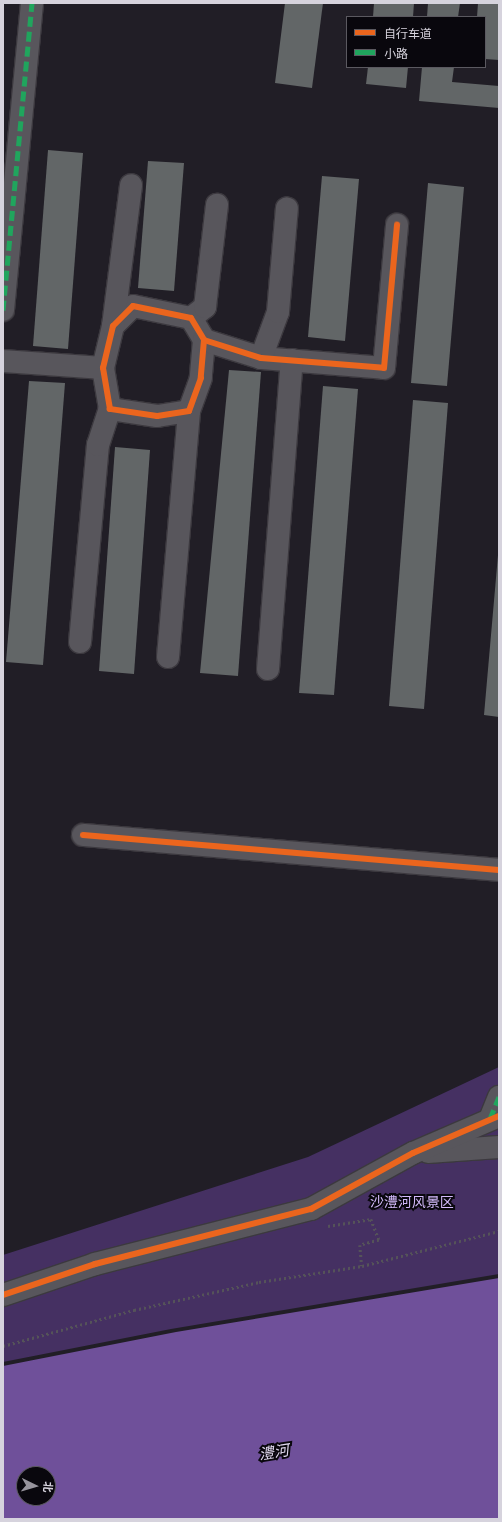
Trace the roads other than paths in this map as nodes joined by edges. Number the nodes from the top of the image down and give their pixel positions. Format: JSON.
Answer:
{"nodes":[{"id":1,"x":32,"y":3,"type":"edge"},
{"id":2,"x":131,"y":185,"type":"dead end"},
{"id":3,"x":216,"y":205,"type":"dead end"},
{"id":4,"x":287,"y":208,"type":"dead end"},
{"id":5,"x":397,"y":225,"type":"dead end"},
{"id":6,"x":3,"y":310,"type":"edge"},
{"id":7,"x":191,"y":318,"type":"junction"},
{"id":8,"x":113,"y":326,"type":"junction"},
{"id":9,"x":204,"y":340,"type":"junction"},
{"id":10,"x":261,"y":358,"type":"junction"},
{"id":11,"x":292,"y":360,"type":"junction"},
{"id":12,"x":3,"y":361,"type":"edge"},
{"id":13,"x":103,"y":368,"type":"junction"},
{"id":14,"x":110,"y":409,"type":"junction"},
{"id":15,"x":189,"y":411,"type":"junction"},
{"id":16,"x":80,"y":642,"type":"dead end"},
{"id":17,"x":168,"y":657,"type":"dead end"},
{"id":18,"x":268,"y":669,"type":"dead end"},
{"id":19,"x":83,"y":835,"type":"dead end"},
{"id":20,"x":499,"y":870,"type":"edge"},
{"id":21,"x":499,"y":1097,"type":"edge"},
{"id":22,"x":495,"y":1118,"type":"edge"},
{"id":23,"x":499,"y":1147,"type":"edge"},
{"id":24,"x":412,"y":1153,"type":"junction"},
{"id":25,"x":3,"y":1295,"type":"edge"}],
"edges":[{"from":1,"to":6,"type":"street"},
{"from":2,"to":8,"type":"street"},
{"from":3,"to":7,"type":"street"},
{"from":4,"to":10,"type":"street"},
{"from":5,"to":11,"type":"street"},
{"from":7,"to":8,"type":"street"},
{"from":7,"to":9,"type":"street"},
{"from":8,"to":13,"type":"street"},
{"from":9,"to":10,"type":"street"},
{"from":9,"to":15,"type":"street"},
{"from":10,"to":11,"type":"street"},
{"from":11,"to":18,"type":"street"},
{"from":12,"to":13,"type":"street"},
{"from":13,"to":14,"type":"street"},
{"from":14,"to":15,"type":"street"},
{"from":14,"to":16,"type":"street"},
{"from":15,"to":17,"type":"street"},
{"from":19,"to":20,"type":"street"},
{"from":21,"to":22,"type":"street"},
{"from":22,"to":24,"type":"street"},
{"from":23,"to":24,"type":"street"},
{"from":24,"to":25,"type":"street"}]}
